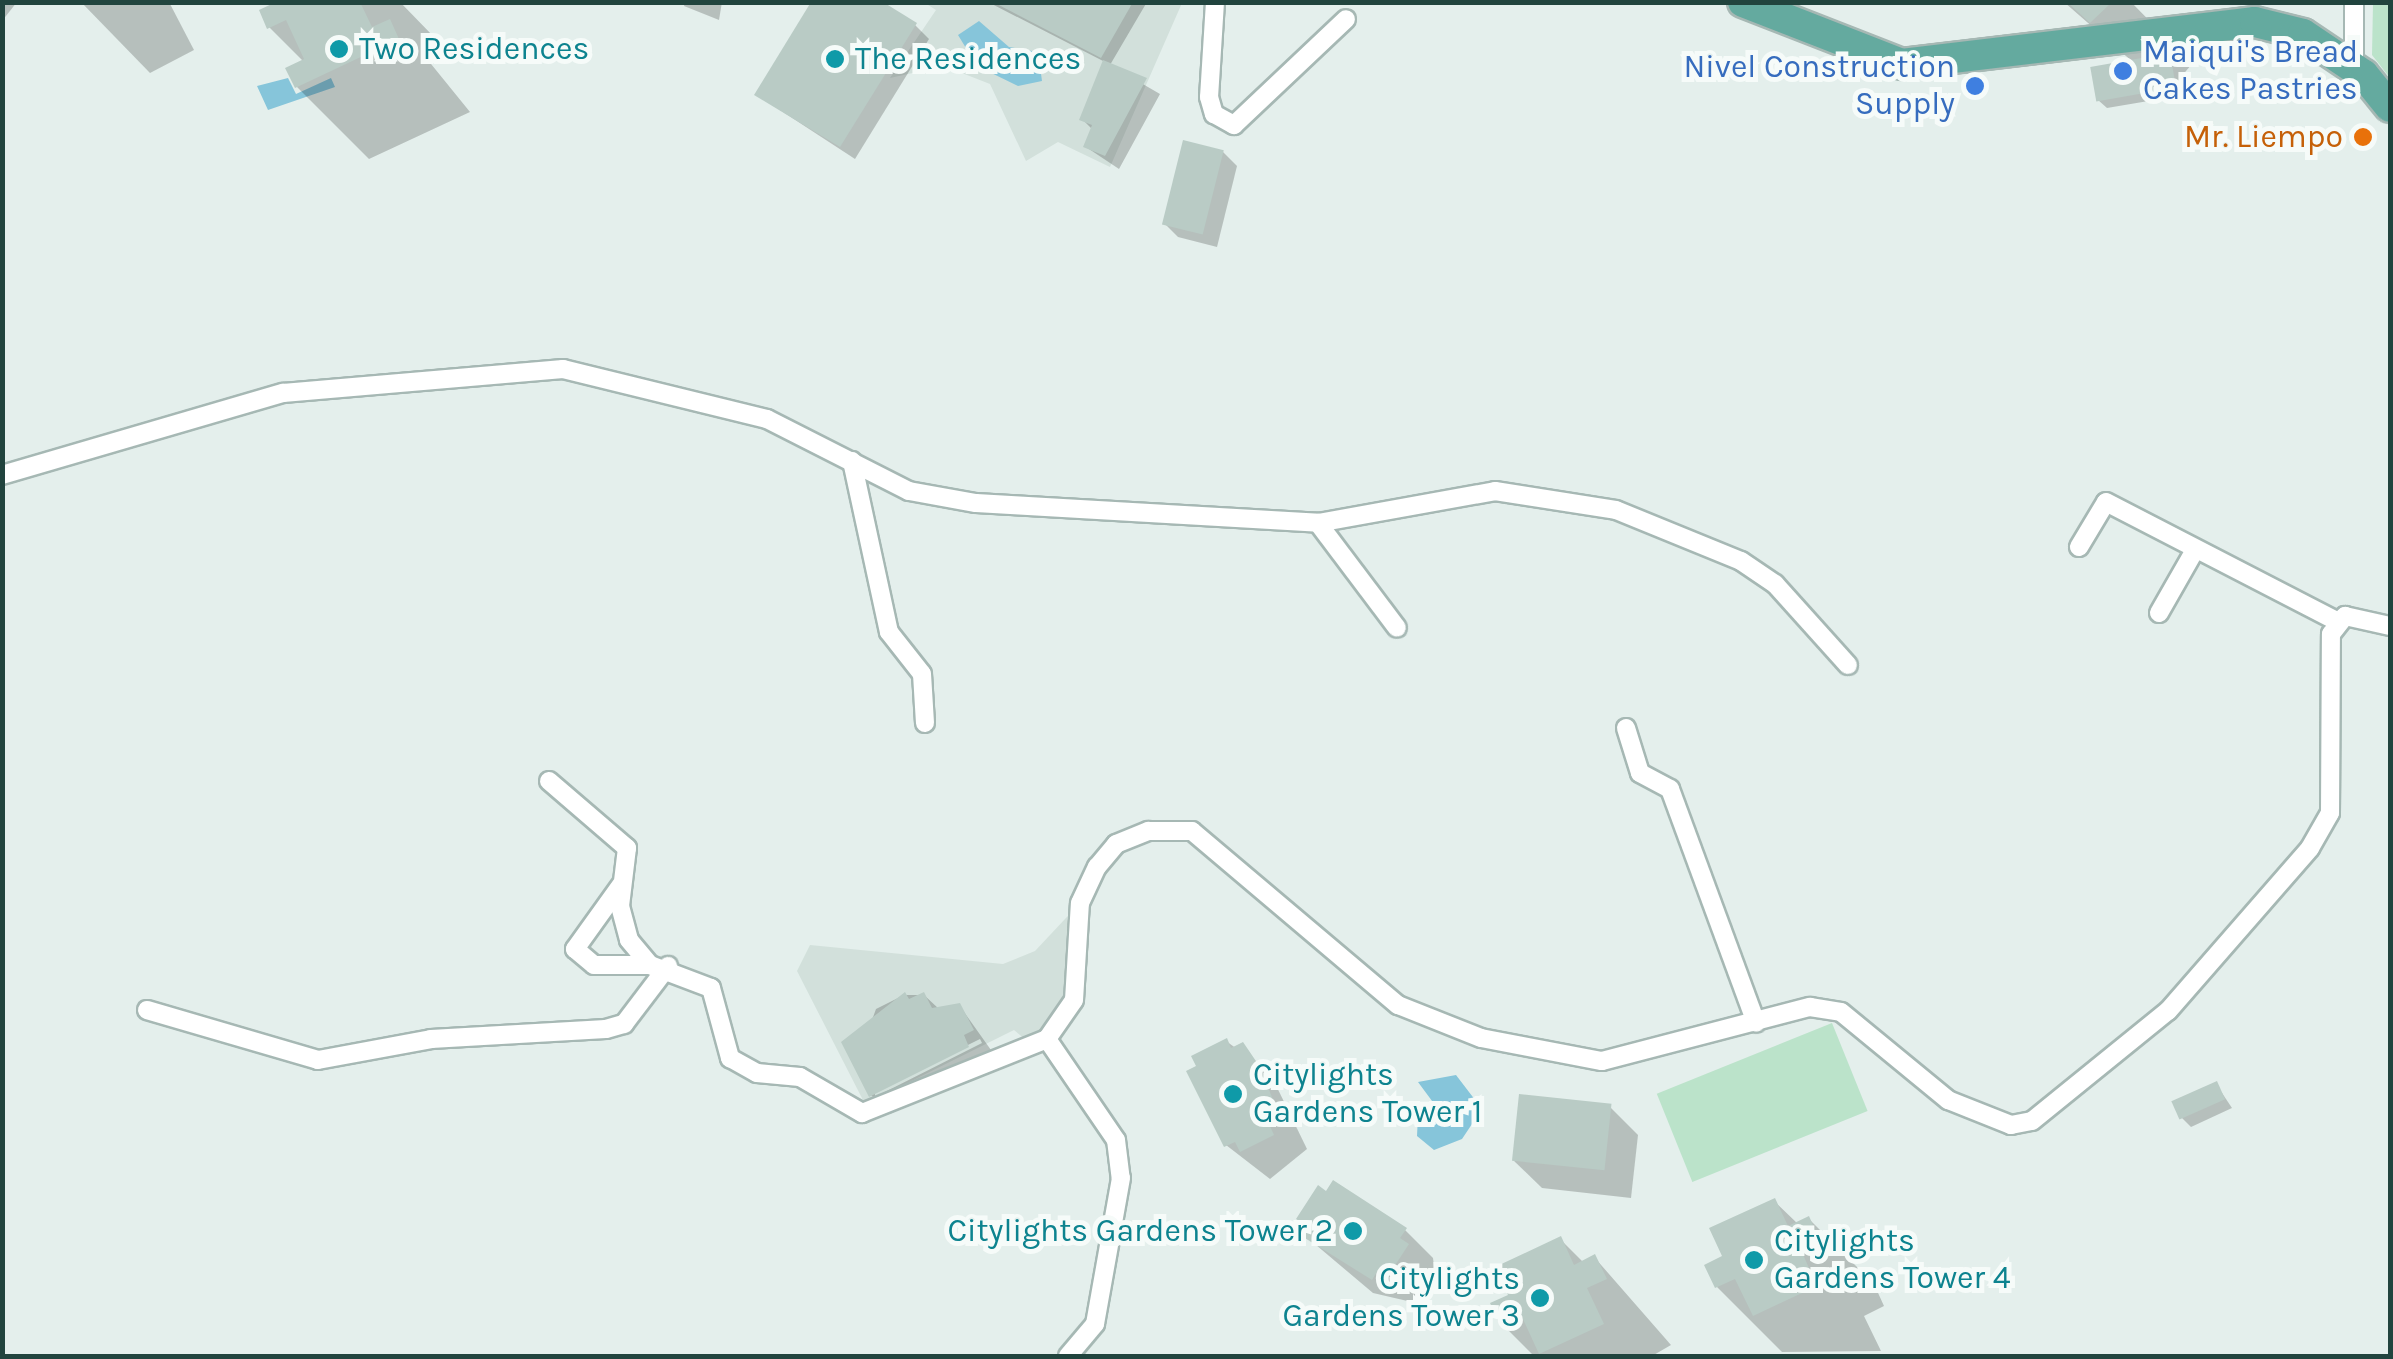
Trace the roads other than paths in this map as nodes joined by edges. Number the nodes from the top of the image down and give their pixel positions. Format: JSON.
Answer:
{"nodes":[{"id":1,"x":1215,"y":2,"type":"edge"},
{"id":2,"x":1743,"y":2,"type":"edge"},
{"id":3,"x":2354,"y":2,"type":"edge"},
{"id":4,"x":1346,"y":19,"type":"dead end"},
{"id":5,"x":2354,"y":67,"type":"junction"},
{"id":6,"x":2390,"y":107,"type":"edge"},
{"id":7,"x":852,"y":461,"type":"junction"},
{"id":8,"x":2,"y":475,"type":"edge"},
{"id":9,"x":1318,"y":523,"type":"junction"},
{"id":10,"x":2079,"y":547,"type":"dead end"},
{"id":11,"x":2195,"y":550,"type":"junction"},
{"id":12,"x":2160,"y":613,"type":"dead end"},
{"id":13,"x":2337,"y":621,"type":"junction"},
{"id":14,"x":2390,"y":626,"type":"edge"},
{"id":15,"x":1397,"y":628,"type":"dead end"},
{"id":16,"x":1848,"y":665,"type":"dead end"},
{"id":17,"x":925,"y":723,"type":"dead end"},
{"id":18,"x":1626,"y":728,"type":"dead end"},
{"id":19,"x":548,"y":780,"type":"dead end"},
{"id":20,"x":625,"y":880,"type":"junction"},
{"id":21,"x":659,"y":965,"type":"junction"},
{"id":22,"x":147,"y":1010,"type":"dead end"},
{"id":23,"x":1756,"y":1023,"type":"junction"},
{"id":24,"x":1047,"y":1039,"type":"junction"},
{"id":25,"x":1068,"y":1356,"type":"edge"}],
"edges":[{"from":1,"to":4,"type":"street"},
{"from":2,"to":5,"type":"main road"},
{"from":3,"to":5,"type":"street"},
{"from":5,"to":6,"type":"main road"},
{"from":7,"to":8,"type":"street"},
{"from":7,"to":9,"type":"street"},
{"from":7,"to":17,"type":"street"},
{"from":9,"to":15,"type":"street"},
{"from":9,"to":16,"type":"street"},
{"from":10,"to":11,"type":"street"},
{"from":11,"to":12,"type":"street"},
{"from":11,"to":13,"type":"street"},
{"from":13,"to":14,"type":"street"},
{"from":13,"to":23,"type":"street"},
{"from":18,"to":23,"type":"street"},
{"from":19,"to":20,"type":"street"},
{"from":20,"to":21,"type":"street"},
{"from":20,"to":21,"type":"street"},
{"from":21,"to":22,"type":"street"},
{"from":21,"to":24,"type":"street"},
{"from":23,"to":24,"type":"street"},
{"from":24,"to":25,"type":"street"}]}
